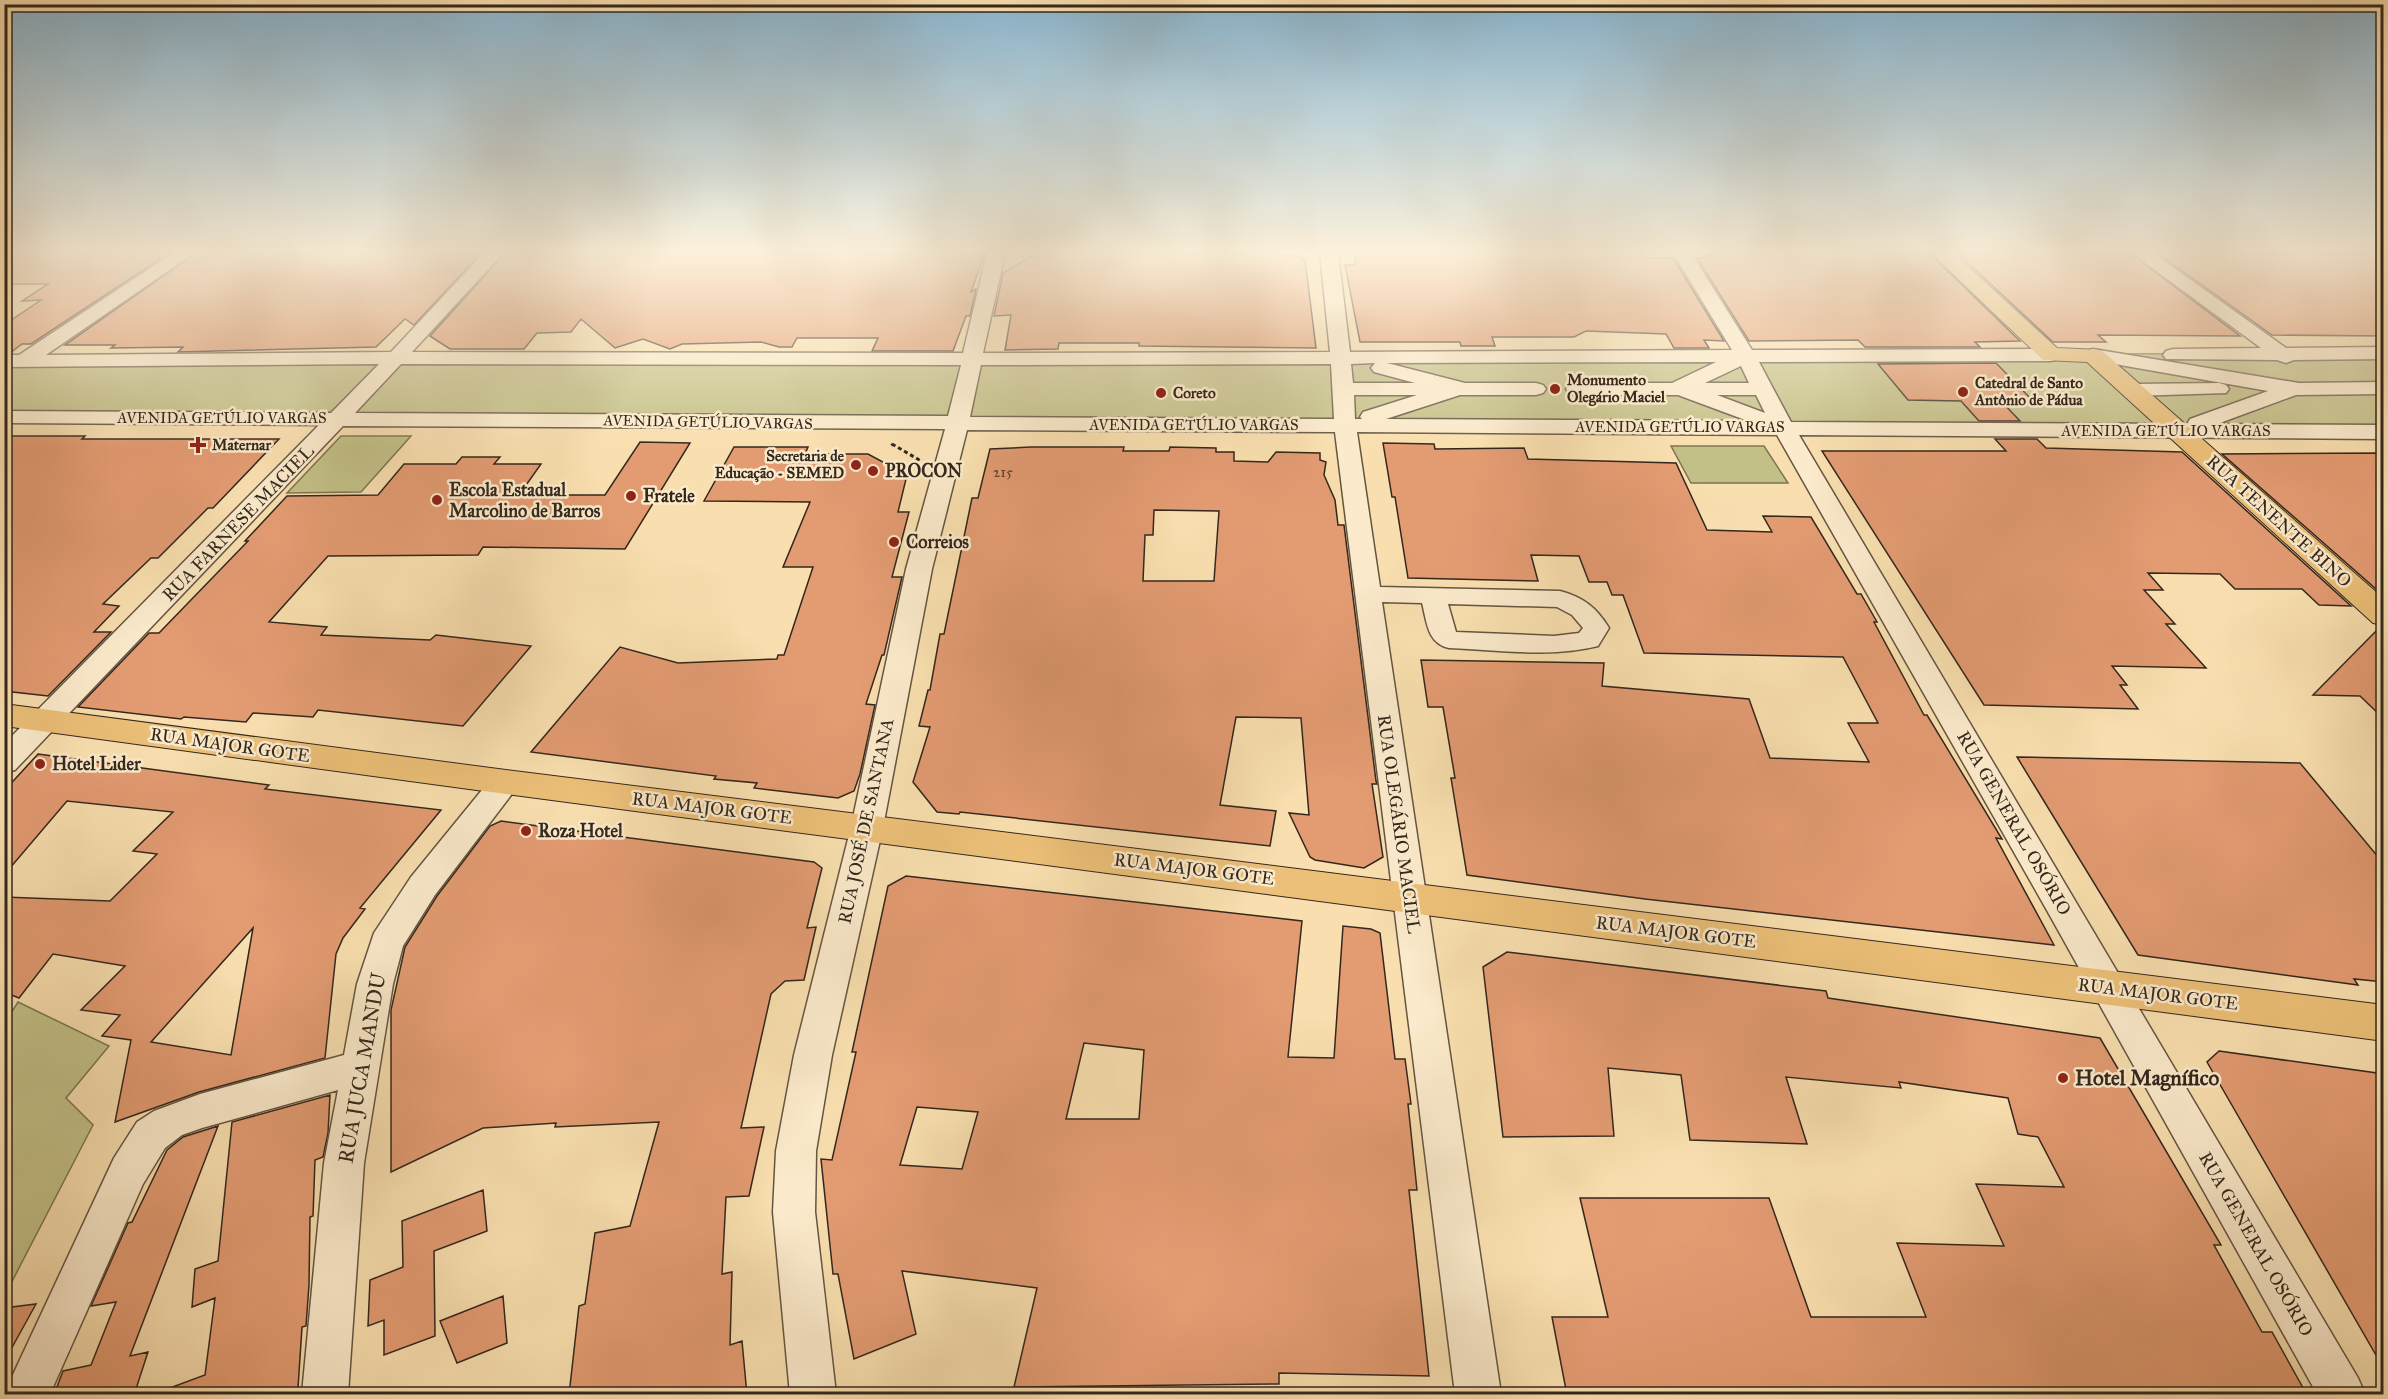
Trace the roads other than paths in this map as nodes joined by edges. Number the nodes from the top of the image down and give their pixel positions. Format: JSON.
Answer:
{"nodes":[{"id":1,"x":82,"y":318,"type":"edge"},
{"id":2,"x":433,"y":318,"type":"edge"},
{"id":3,"x":981,"y":318,"type":"edge"},
{"id":4,"x":1336,"y":318,"type":"edge"},
{"id":5,"x":1722,"y":318,"type":"edge"},
{"id":6,"x":2011,"y":318,"type":"edge"},
{"id":7,"x":2233,"y":318,"type":"edge"},
{"id":8,"x":2384,"y":352,"type":"edge"},
{"id":9,"x":2283,"y":354,"type":"junction"},
{"id":10,"x":2050,"y":355,"type":"junction"},
{"id":11,"x":2093,"y":355,"type":"junction"},
{"id":12,"x":1542,"y":357,"type":"junction"},
{"id":13,"x":1640,"y":357,"type":"junction"},
{"id":14,"x":1746,"y":357,"type":"junction"},
{"id":15,"x":396,"y":358,"type":"junction"},
{"id":16,"x":971,"y":359,"type":"junction"},
{"id":17,"x":14,"y":361,"type":"edge"},
{"id":18,"x":1342,"y":373,"type":"junction"},
{"id":19,"x":4,"y":374,"type":"edge"},
{"id":20,"x":2384,"y":376,"type":"edge"},
{"id":21,"x":1461,"y":388,"type":"junction"},
{"id":22,"x":1655,"y":388,"type":"junction"},
{"id":23,"x":1678,"y":388,"type":"junction"},
{"id":24,"x":2296,"y":388,"type":"junction"},
{"id":25,"x":2337,"y":388,"type":"junction"},
{"id":26,"x":2384,"y":388,"type":"edge"},
{"id":27,"x":1548,"y":389,"type":"junction"},
{"id":28,"x":1576,"y":389,"type":"junction"},
{"id":29,"x":1763,"y":389,"type":"junction"},
{"id":30,"x":2134,"y":390,"type":"junction"},
{"id":31,"x":2384,"y":394,"type":"edge"},
{"id":32,"x":4,"y":417,"type":"edge"},
{"id":33,"x":339,"y":418,"type":"junction"},
{"id":34,"x":957,"y":425,"type":"junction"},
{"id":35,"x":1345,"y":425,"type":"junction"},
{"id":36,"x":1571,"y":426,"type":"junction"},
{"id":37,"x":1675,"y":427,"type":"junction"},
{"id":38,"x":1784,"y":428,"type":"junction"},
{"id":39,"x":2180,"y":431,"type":"junction"},
{"id":40,"x":2384,"y":432,"type":"edge"},
{"id":41,"x":1368,"y":594,"type":"junction"},
{"id":42,"x":1433,"y":596,"type":"junction"},
{"id":43,"x":2384,"y":616,"type":"edge"},
{"id":44,"x":4,"y":715,"type":"edge"},
{"id":45,"x":47,"y":720,"type":"junction"},
{"id":46,"x":4,"y":764,"type":"edge"},
{"id":47,"x":506,"y":782,"type":"junction"},
{"id":48,"x":867,"y":827,"type":"junction"},
{"id":49,"x":1409,"y":897,"type":"junction"},
{"id":50,"x":2109,"y":987,"type":"junction"},
{"id":51,"x":2384,"y":1023,"type":"edge"},
{"id":52,"x":360,"y":1067,"type":"junction"},
{"id":53,"x":27,"y":1395,"type":"edge"},
{"id":54,"x":325,"y":1395,"type":"edge"},
{"id":55,"x":813,"y":1395,"type":"edge"},
{"id":56,"x":1478,"y":1395,"type":"edge"},
{"id":57,"x":2342,"y":1395,"type":"edge"}],
"edges":[{"from":1,"to":17,"type":"street"},
{"from":2,"to":15,"type":"street","name":"RUA FARNESE MACIEL"},
{"from":3,"to":16,"type":"street","name":"RUA JOSÉ DE SANTANA"},
{"from":4,"to":18,"type":"street","name":"RUA OLEGÁRIO MACIEL"},
{"from":5,"to":14,"type":"street","name":"RUA GENERAL OSÓRIO"},
{"from":6,"to":10,"type":"main road"},
{"from":7,"to":9,"type":"street"},
{"from":8,"to":9,"type":"street"},
{"from":9,"to":11,"type":"street"},
{"from":9,"to":25,"type":"street"},
{"from":10,"to":11,"type":"main road"},
{"from":10,"to":14,"type":"street"},
{"from":11,"to":24,"type":"street"},
{"from":11,"to":30,"type":"main road","name":"RUA TENENTE BINO"},
{"from":12,"to":13,"type":"street"},
{"from":12,"to":18,"type":"street"},
{"from":12,"to":27,"type":"street"},
{"from":13,"to":14,"type":"street"},
{"from":13,"to":22,"type":"street"},
{"from":14,"to":23,"type":"street"},
{"from":14,"to":29,"type":"street","name":"RUA GENERAL OSÓRIO"},
{"from":15,"to":16,"type":"street"},
{"from":15,"to":17,"type":"street"},
{"from":15,"to":33,"type":"street","name":"RUA FARNESE MACIEL"},
{"from":16,"to":18,"type":"street"},
{"from":16,"to":34,"type":"street","name":"RUA JOSÉ DE SANTANA"},
{"from":17,"to":19,"type":"street"},
{"from":18,"to":21,"type":"street"},
{"from":18,"to":21,"type":"street"},
{"from":18,"to":35,"type":"street","name":"RUA OLEGÁRIO MACIEL"},
{"from":20,"to":25,"type":"street"},
{"from":21,"to":27,"type":"street"},
{"from":21,"to":35,"type":"street"},
{"from":22,"to":23,"type":"street"},
{"from":22,"to":28,"type":"street"},
{"from":22,"to":37,"type":"street"},
{"from":23,"to":29,"type":"street"},
{"from":23,"to":38,"type":"street"},
{"from":24,"to":25,"type":"street"},
{"from":24,"to":30,"type":"street"},
{"from":24,"to":39,"type":"street"},
{"from":25,"to":26,"type":"street"},
{"from":25,"to":31,"type":"street"},
{"from":27,"to":28,"type":"street"},
{"from":28,"to":36,"type":"street"},
{"from":29,"to":38,"type":"street","name":"RUA GENERAL OSÓRIO"},
{"from":30,"to":39,"type":"main road","name":"RUA TENENTE BINO"},
{"from":32,"to":33,"type":"street","name":"AVENIDA GETÚLIO VARGAS"},
{"from":33,"to":34,"type":"street","name":"AVENIDA GETÚLIO VARGAS"},
{"from":33,"to":45,"type":"street","name":"RUA FARNESE MACIEL"},
{"from":34,"to":35,"type":"street","name":"AVENIDA GETÚLIO VARGAS"},
{"from":34,"to":48,"type":"street","name":"RUA JOSÉ DE SANTANA"},
{"from":35,"to":36,"type":"street","name":"AVENIDA GETÚLIO VARGAS"},
{"from":35,"to":41,"type":"street","name":"RUA OLEGÁRIO MACIEL"},
{"from":36,"to":37,"type":"street","name":"AVENIDA GETÚLIO VARGAS"},
{"from":37,"to":38,"type":"street","name":"AVENIDA GETÚLIO VARGAS"},
{"from":38,"to":39,"type":"street","name":"AVENIDA GETÚLIO VARGAS"},
{"from":38,"to":50,"type":"street","name":"RUA GENERAL OSÓRIO"},
{"from":39,"to":40,"type":"street","name":"AVENIDA GETÚLIO VARGAS"},
{"from":39,"to":43,"type":"main road","name":"RUA TENENTE BINO"},
{"from":41,"to":42,"type":"street"},
{"from":41,"to":49,"type":"street","name":"RUA OLEGÁRIO MACIEL"},
{"from":42,"to":42,"type":"street"},
{"from":44,"to":45,"type":"main road","name":"RUA MAJOR GOTE"},
{"from":45,"to":46,"type":"street","name":"RUA FARNESE MACIEL"},
{"from":45,"to":47,"type":"main road","name":"RUA MAJOR GOTE"},
{"from":47,"to":48,"type":"main road","name":"RUA MAJOR GOTE"},
{"from":47,"to":52,"type":"street","name":"RUA JUCA MANDU"},
{"from":48,"to":49,"type":"main road","name":"RUA MAJOR GOTE"},
{"from":48,"to":55,"type":"street","name":"RUA JOSÉ DE SANTANA"},
{"from":49,"to":50,"type":"main road","name":"RUA MAJOR GOTE"},
{"from":49,"to":56,"type":"street","name":"RUA OLEGÁRIO MACIEL"},
{"from":50,"to":51,"type":"main road","name":"RUA MAJOR GOTE"},
{"from":50,"to":57,"type":"street","name":"RUA GENERAL OSÓRIO"},
{"from":52,"to":53,"type":"street"},
{"from":52,"to":54,"type":"street","name":"RUA JUCA MANDU"}]}
